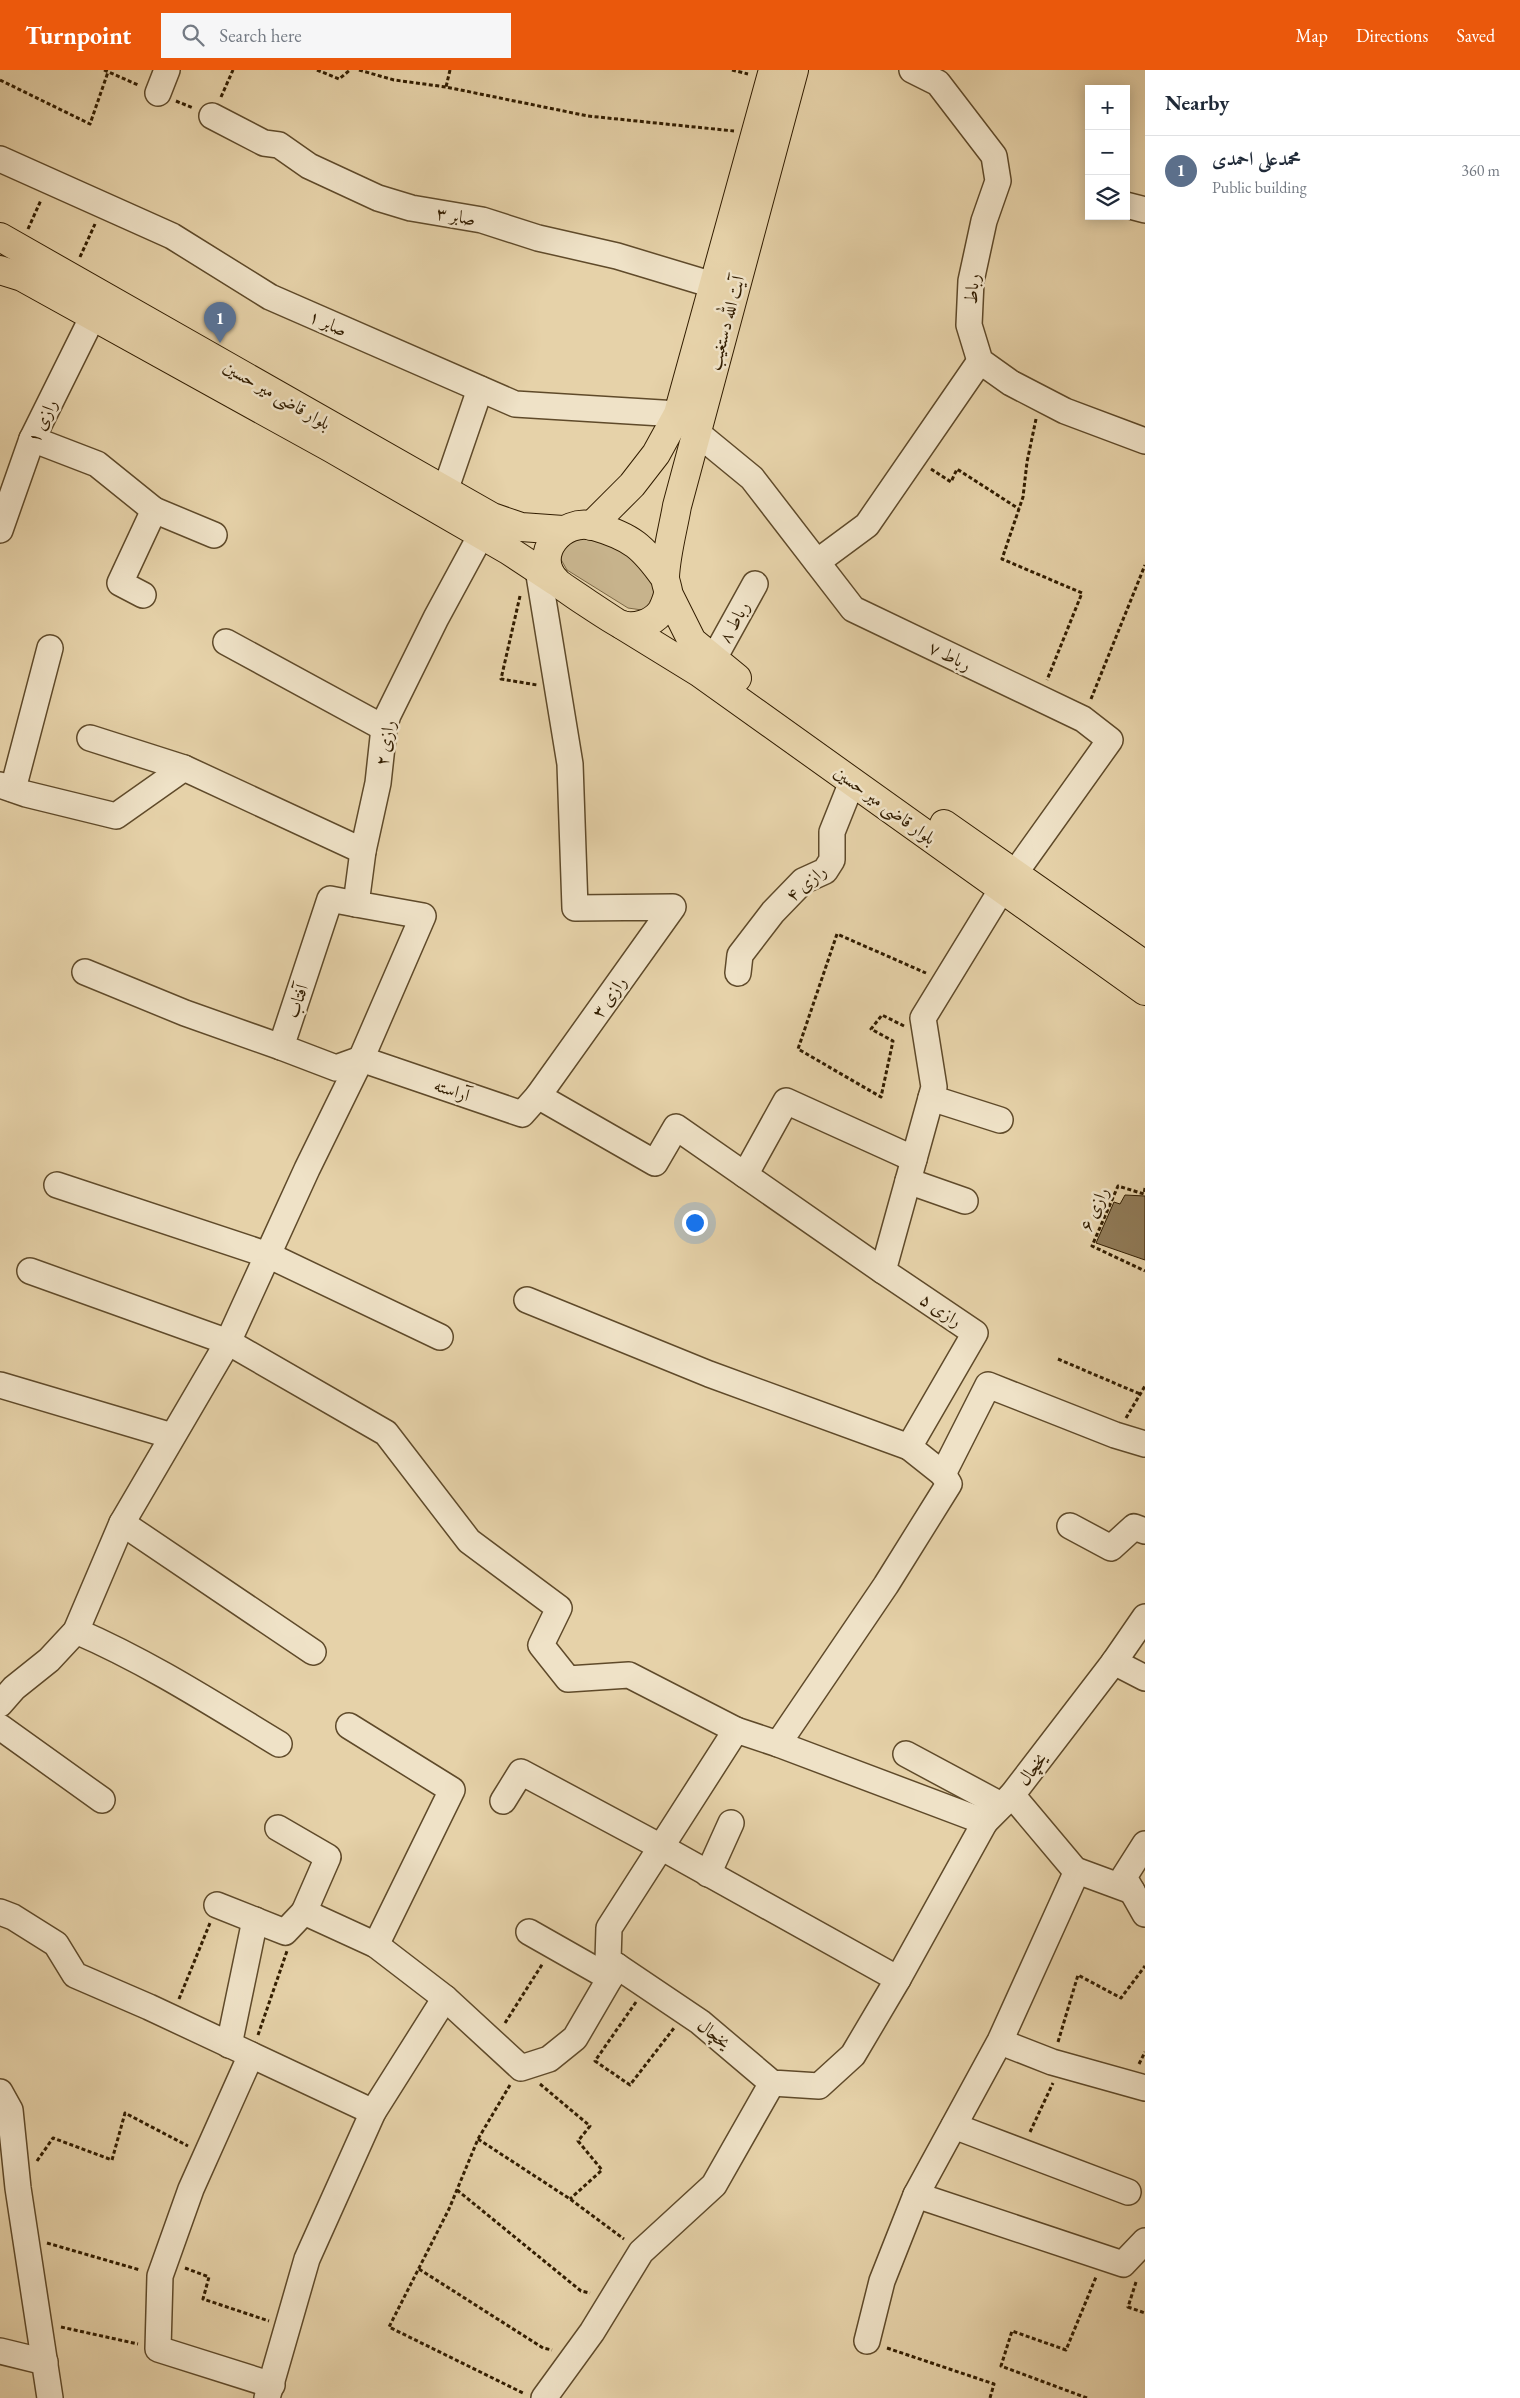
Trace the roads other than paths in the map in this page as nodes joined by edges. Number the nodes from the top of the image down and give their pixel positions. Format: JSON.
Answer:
{"nodes":[{"id":1,"x":167,"y":70,"type":"edge"},
{"id":2,"x":773,"y":70,"type":"edge"},
{"id":3,"x":794,"y":70,"type":"edge"},
{"id":4,"x":919,"y":72,"type":"edge"},
{"id":5,"x":158,"y":93,"type":"dead end"},
{"id":6,"x":212,"y":116,"type":"road end"},
{"id":7,"x":0,"y":159,"type":"edge"},
{"id":8,"x":1130,"y":206,"type":"edge"},
{"id":9,"x":1145,"y":210,"type":"edge"},
{"id":10,"x":10,"y":242,"type":"edge"},
{"id":11,"x":0,"y":270,"type":"edge"},
{"id":12,"x":713,"y":285,"type":"junction"},
{"id":13,"x":93,"y":316,"type":"junction"},
{"id":14,"x":980,"y":361,"type":"junction"},
{"id":15,"x":480,"y":389,"type":"junction"},
{"id":16,"x":687,"y":423,"type":"junction"},
{"id":17,"x":32,"y":439,"type":"junction"},
{"id":18,"x":1145,"y":441,"type":"edge"},
{"id":19,"x":445,"y":491,"type":"junction"},
{"id":20,"x":154,"y":510,"type":"junction"},
{"id":21,"x":592,"y":526,"type":"junction"},
{"id":22,"x":0,"y":530,"type":"edge"},
{"id":23,"x":563,"y":530,"type":"junction"},
{"id":24,"x":214,"y":535,"type":"dead end"},
{"id":25,"x":481,"y":535,"type":"junction"},
{"id":26,"x":817,"y":562,"type":"junction"},
{"id":27,"x":540,"y":571,"type":"junction"},
{"id":28,"x":755,"y":584,"type":"dead end"},
{"id":29,"x":666,"y":586,"type":"junction"},
{"id":30,"x":143,"y":595,"type":"dead end"},
{"id":31,"x":622,"y":625,"type":"junction"},
{"id":32,"x":226,"y":642,"type":"dead end"},
{"id":33,"x":50,"y":648,"type":"dead end"},
{"id":34,"x":713,"y":660,"type":"junction"},
{"id":35,"x":384,"y":728,"type":"junction"},
{"id":36,"x":90,"y":738,"type":"dead end"},
{"id":37,"x":184,"y":768,"type":"junction"},
{"id":38,"x":852,"y":782,"type":"junction"},
{"id":39,"x":6,"y":787,"type":"edge"},
{"id":40,"x":363,"y":852,"type":"junction"},
{"id":41,"x":1008,"y":881,"type":"junction"},
{"id":42,"x":356,"y":904,"type":"junction"},
{"id":43,"x":1145,"y":965,"type":"edge"},
{"id":44,"x":85,"y":972,"type":"dead end"},
{"id":45,"x":738,"y":973,"type":"dead end"},
{"id":46,"x":1145,"y":991,"type":"edge"},
{"id":47,"x":281,"y":1047,"type":"junction"},
{"id":48,"x":361,"y":1060,"type":"junction"},
{"id":49,"x":538,"y":1096,"type":"junction"},
{"id":50,"x":931,"y":1098,"type":"junction"},
{"id":51,"x":1000,"y":1120,"type":"dead end"},
{"id":52,"x":911,"y":1170,"type":"junction"},
{"id":53,"x":746,"y":1175,"type":"junction"},
{"id":54,"x":57,"y":1186,"type":"dead end"},
{"id":55,"x":965,"y":1201,"type":"dead end"},
{"id":56,"x":268,"y":1255,"type":"junction"},
{"id":57,"x":30,"y":1271,"type":"dead end"},
{"id":58,"x":883,"y":1271,"type":"junction"},
{"id":59,"x":527,"y":1300,"type":"dead end"},
{"id":60,"x":440,"y":1337,"type":"dead end"},
{"id":61,"x":228,"y":1342,"type":"junction"},
{"id":62,"x":0,"y":1385,"type":"edge"},
{"id":63,"x":172,"y":1436,"type":"junction"},
{"id":64,"x":1145,"y":1444,"type":"edge"},
{"id":65,"x":909,"y":1447,"type":"junction"},
{"id":66,"x":943,"y":1474,"type":"junction"},
{"id":67,"x":122,"y":1523,"type":"junction"},
{"id":68,"x":1070,"y":1526,"type":"dead end"},
{"id":69,"x":1145,"y":1531,"type":"edge"},
{"id":70,"x":1145,"y":1617,"type":"edge"},
{"id":71,"x":76,"y":1631,"type":"junction"},
{"id":72,"x":313,"y":1652,"type":"dead end"},
{"id":73,"x":1114,"y":1662,"type":"junction"},
{"id":74,"x":1145,"y":1678,"type":"edge"},
{"id":75,"x":0,"y":1704,"type":"edge"},
{"id":76,"x":349,"y":1726,"type":"dead end"},
{"id":77,"x":0,"y":1727,"type":"edge"},
{"id":78,"x":736,"y":1730,"type":"junction"},
{"id":79,"x":280,"y":1744,"type":"dead end"},
{"id":80,"x":778,"y":1744,"type":"junction"},
{"id":81,"x":906,"y":1754,"type":"dead end"},
{"id":82,"x":102,"y":1800,"type":"dead end"},
{"id":83,"x":503,"y":1801,"type":"dead end"},
{"id":84,"x":999,"y":1807,"type":"junction"},
{"id":85,"x":731,"y":1823,"type":"dead end"},
{"id":86,"x":278,"y":1828,"type":"dead end"},
{"id":87,"x":1145,"y":1844,"type":"edge"},
{"id":88,"x":661,"y":1847,"type":"junction"},
{"id":89,"x":1077,"y":1871,"type":"junction"},
{"id":90,"x":708,"y":1874,"type":"junction"},
{"id":91,"x":1132,"y":1891,"type":"junction"},
{"id":92,"x":217,"y":1905,"type":"road end"},
{"id":93,"x":0,"y":1912,"type":"edge"},
{"id":94,"x":1145,"y":1914,"type":"edge"},
{"id":95,"x":301,"y":1915,"type":"junction"},
{"id":96,"x":254,"y":1920,"type":"junction"},
{"id":97,"x":530,"y":1932,"type":"dead end"},
{"id":98,"x":376,"y":1945,"type":"junction"},
{"id":99,"x":613,"y":1972,"type":"junction"},
{"id":100,"x":898,"y":1979,"type":"junction"},
{"id":101,"x":445,"y":1998,"type":"junction"},
{"id":102,"x":229,"y":2045,"type":"junction"},
{"id":103,"x":1011,"y":2046,"type":"dead end"},
{"id":104,"x":251,"y":2055,"type":"junction"},
{"id":105,"x":772,"y":2083,"type":"junction"},
{"id":106,"x":1145,"y":2088,"type":"edge"},
{"id":107,"x":0,"y":2092,"type":"edge"},
{"id":108,"x":373,"y":2112,"type":"junction"},
{"id":109,"x":954,"y":2126,"type":"junction"},
{"id":110,"x":1128,"y":2192,"type":"dead end"},
{"id":111,"x":916,"y":2195,"type":"junction"},
{"id":112,"x":1145,"y":2241,"type":"edge"},
{"id":113,"x":867,"y":2341,"type":"road end"},
{"id":114,"x":0,"y":2351,"type":"edge"},
{"id":115,"x":45,"y":2362,"type":"junction"},
{"id":116,"x":269,"y":2392,"type":"edge"},
{"id":117,"x":534,"y":2396,"type":"edge"},
{"id":118,"x":50,"y":2398,"type":"edge"}],
"edges":[{"from":1,"to":5,"type":"street"},
{"from":2,"to":12,"type":"main road","name":"آیت الله دستغیب"},
{"from":3,"to":16,"type":"main road","name":"آیت الله دستغیب"},
{"from":4,"to":14,"type":"street","name":"رباط"},
{"from":6,"to":12,"type":"street","name":"صابر ۳"},
{"from":7,"to":15,"type":"street","name":"صابر ۱"},
{"from":8,"to":9,"type":"street"},
{"from":10,"to":19,"type":"main road","name":"بلوار قاضی میر حسین"},
{"from":11,"to":13,"type":"main road","name":"بلوار قاضی میر حسین"},
{"from":12,"to":16,"type":"main road","name":"آیت الله دستغیب"},
{"from":13,"to":17,"type":"street","name":"رازی ۱"},
{"from":13,"to":25,"type":"main road","name":"بلوار قاضی میر حسین"},
{"from":14,"to":18,"type":"street"},
{"from":14,"to":26,"type":"street"},
{"from":15,"to":16,"type":"street","name":"صابر ۱"},
{"from":15,"to":19,"type":"street"},
{"from":16,"to":21,"type":"main road","name":"آیت الله دستغیب"},
{"from":16,"to":26,"type":"street","name":"رباط ۷"},
{"from":16,"to":29,"type":"main road","name":"آیت الله دستغیب"},
{"from":17,"to":20,"type":"street"},
{"from":17,"to":22,"type":"street","name":"رازی ۱"},
{"from":19,"to":23,"type":"main road","name":"بلوار قاضی میر حسین"},
{"from":20,"to":24,"type":"street"},
{"from":20,"to":30,"type":"street"},
{"from":21,"to":23,"type":"main road","name":"بلوار قاضی میر حسین"},
{"from":21,"to":29,"type":"main road","name":"بلوار قاضی میر حسین"},
{"from":23,"to":27,"type":"main road"},
{"from":25,"to":27,"type":"main road","name":"بلوار قاضی میر حسین"},
{"from":25,"to":35,"type":"street","name":"رازی ۲"},
{"from":26,"to":41,"type":"street","name":"رباط ۷"},
{"from":27,"to":31,"type":"main road","name":"بلوار قاضی میر حسین"},
{"from":27,"to":49,"type":"street","name":"رازی ۳"},
{"from":28,"to":34,"type":"street","name":"رباط ۸"},
{"from":29,"to":31,"type":"main road","name":"آیت الله دستغیب"},
{"from":29,"to":34,"type":"main road","name":"بلوار قاضی میر حسین"},
{"from":31,"to":38,"type":"main road","name":"بلوار قاضی میر حسین"},
{"from":32,"to":35,"type":"street"},
{"from":33,"to":39,"type":"street"},
{"from":34,"to":41,"type":"main road","name":"بلوار قاضی میر حسین"},
{"from":35,"to":40,"type":"street","name":"رازی ۲"},
{"from":36,"to":37,"type":"street"},
{"from":37,"to":39,"type":"street"},
{"from":37,"to":40,"type":"street"},
{"from":38,"to":41,"type":"main road","name":"بلوار قاضی میر حسین"},
{"from":38,"to":45,"type":"street","name":"رازی ۴"},
{"from":40,"to":42,"type":"street","name":"رازی ۲"},
{"from":41,"to":43,"type":"main road","name":"بلوار قاضی میر حسین"},
{"from":41,"to":46,"type":"main road","name":"بلوار قاضی میر حسین"},
{"from":41,"to":50,"type":"street"},
{"from":42,"to":47,"type":"street","name":"آفتاب"},
{"from":42,"to":48,"type":"street"},
{"from":44,"to":47,"type":"street"},
{"from":47,"to":48,"type":"street"},
{"from":48,"to":49,"type":"street","name":"آراسته"},
{"from":48,"to":56,"type":"street"},
{"from":49,"to":53,"type":"street"},
{"from":50,"to":51,"type":"street"},
{"from":50,"to":52,"type":"street"},
{"from":52,"to":53,"type":"street"},
{"from":52,"to":55,"type":"street"},
{"from":52,"to":58,"type":"street"},
{"from":53,"to":58,"type":"street"},
{"from":54,"to":56,"type":"street"},
{"from":56,"to":60,"type":"street"},
{"from":56,"to":61,"type":"street"},
{"from":57,"to":61,"type":"street"},
{"from":58,"to":65,"type":"street","name":"رازی ۵"},
{"from":59,"to":65,"type":"street"},
{"from":61,"to":63,"type":"street"},
{"from":61,"to":78,"type":"street"},
{"from":62,"to":63,"type":"street"},
{"from":63,"to":67,"type":"street"},
{"from":64,"to":66,"type":"street"},
{"from":65,"to":66,"type":"street"},
{"from":66,"to":80,"type":"street"},
{"from":67,"to":71,"type":"street"},
{"from":67,"to":72,"type":"street"},
{"from":68,"to":69,"type":"street"},
{"from":70,"to":73,"type":"street","name":"یخچال"},
{"from":71,"to":75,"type":"street"},
{"from":71,"to":79,"type":"street"},
{"from":73,"to":74,"type":"street"},
{"from":73,"to":84,"type":"street","name":"یخچال"},
{"from":76,"to":98,"type":"street"},
{"from":77,"to":82,"type":"street"},
{"from":78,"to":80,"type":"street"},
{"from":78,"to":88,"type":"street"},
{"from":80,"to":84,"type":"street"},
{"from":81,"to":84,"type":"street"},
{"from":83,"to":88,"type":"street"},
{"from":84,"to":89,"type":"street"},
{"from":84,"to":100,"type":"street","name":"یخچال"},
{"from":85,"to":90,"type":"street"},
{"from":86,"to":95,"type":"street"},
{"from":87,"to":91,"type":"street"},
{"from":88,"to":90,"type":"street"},
{"from":88,"to":99,"type":"street"},
{"from":89,"to":91,"type":"street"},
{"from":89,"to":109,"type":"street"},
{"from":90,"to":100,"type":"street"},
{"from":91,"to":94,"type":"street"},
{"from":92,"to":96,"type":"street"},
{"from":93,"to":102,"type":"street"},
{"from":95,"to":96,"type":"street"},
{"from":95,"to":98,"type":"street"},
{"from":96,"to":102,"type":"street"},
{"from":97,"to":99,"type":"street","name":"یخچال"},
{"from":98,"to":101,"type":"street"},
{"from":99,"to":101,"type":"street"},
{"from":99,"to":105,"type":"street","name":"یخچال"},
{"from":100,"to":105,"type":"street","name":"یخچال"},
{"from":101,"to":108,"type":"street"},
{"from":102,"to":104,"type":"street"},
{"from":103,"to":106,"type":"street"},
{"from":104,"to":108,"type":"street"},
{"from":104,"to":116,"type":"street"},
{"from":105,"to":117,"type":"street"},
{"from":107,"to":115,"type":"street"},
{"from":108,"to":116,"type":"street"},
{"from":109,"to":110,"type":"street"},
{"from":109,"to":111,"type":"street"},
{"from":111,"to":112,"type":"street"},
{"from":111,"to":113,"type":"street"},
{"from":114,"to":115,"type":"street"},
{"from":115,"to":118,"type":"street"}]}
